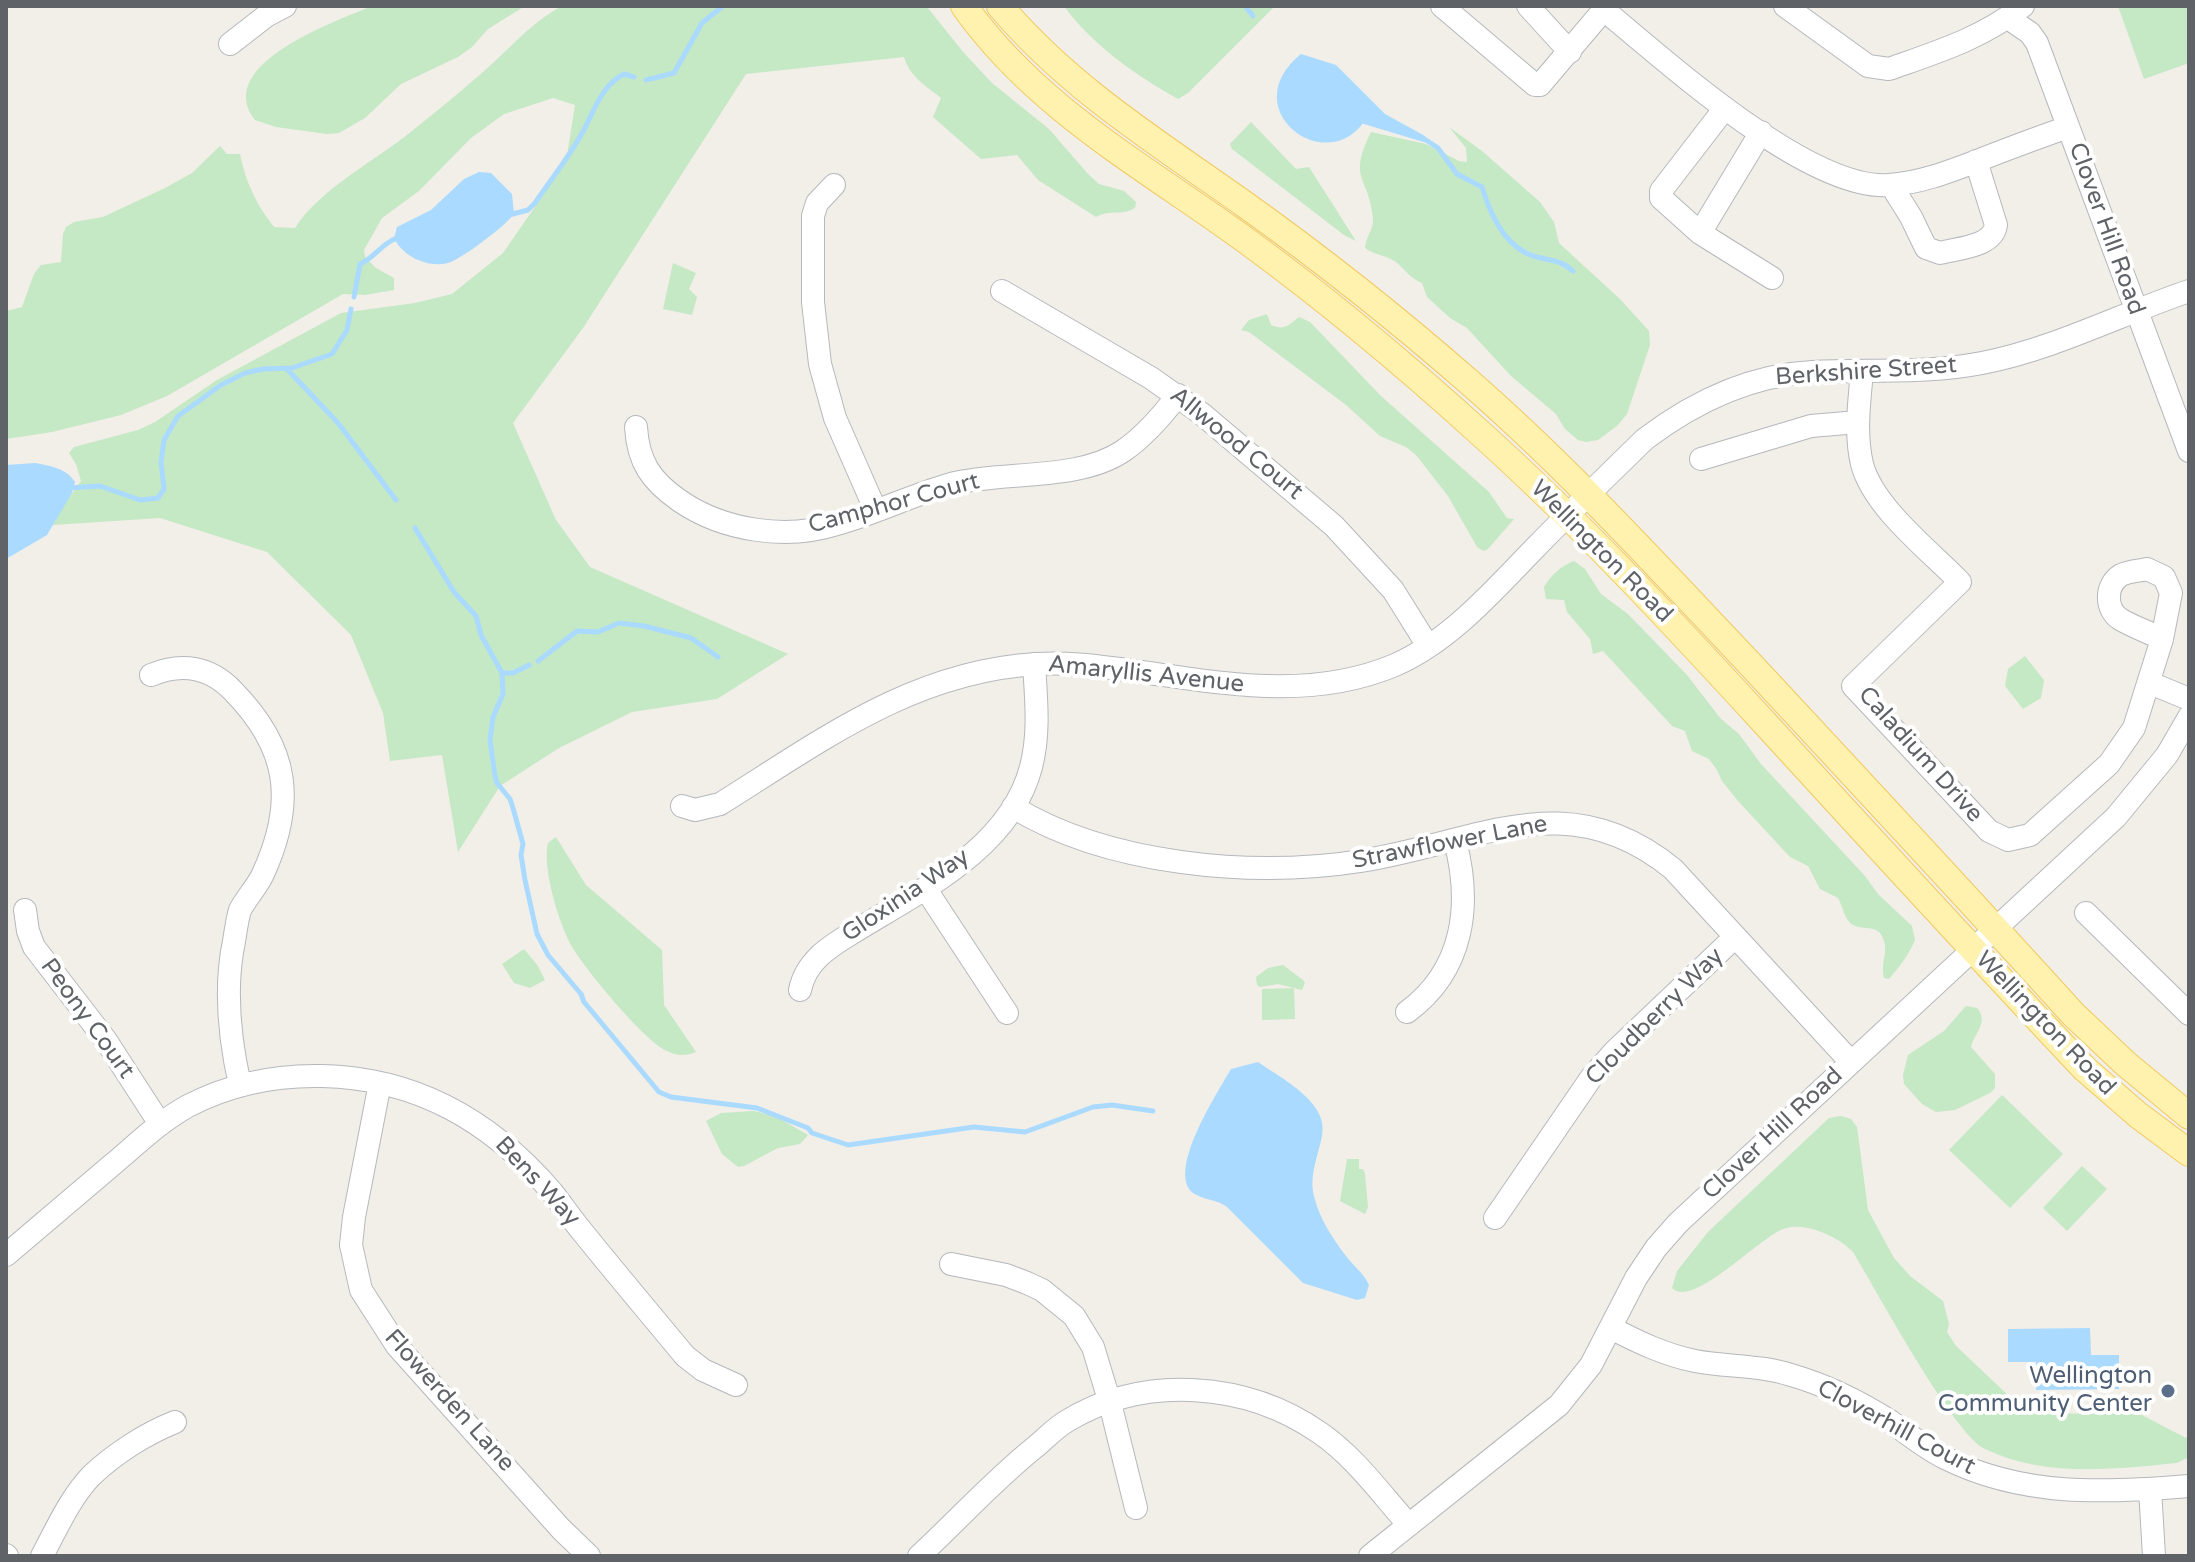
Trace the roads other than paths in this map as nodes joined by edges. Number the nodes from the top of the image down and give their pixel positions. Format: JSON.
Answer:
{"nodes":[{"id":1,"x":285,"y":6,"type":"edge"},
{"id":2,"x":964,"y":6,"type":"edge"},
{"id":3,"x":1000,"y":6,"type":"edge"},
{"id":4,"x":1442,"y":6,"type":"edge"},
{"id":5,"x":1528,"y":6,"type":"edge"},
{"id":6,"x":1785,"y":6,"type":"edge"},
{"id":7,"x":1606,"y":8,"type":"edge"},
{"id":8,"x":2011,"y":10,"type":"edge"},
{"id":9,"x":230,"y":44,"type":"dead end"},
{"id":10,"x":1570,"y":52,"type":"junction"},
{"id":11,"x":1725,"y":108,"type":"junction"},
{"id":12,"x":2068,"y":127,"type":"junction"},
{"id":13,"x":1761,"y":132,"type":"junction"},
{"id":14,"x":1976,"y":161,"type":"junction"},
{"id":15,"x":834,"y":185,"type":"dead end"},
{"id":16,"x":1891,"y":185,"type":"junction"},
{"id":17,"x":1700,"y":233,"type":"junction"},
{"id":18,"x":1772,"y":278,"type":"dead end"},
{"id":19,"x":1002,"y":291,"type":"dead end"},
{"id":20,"x":2189,"y":291,"type":"edge"},
{"id":21,"x":2135,"y":309,"type":"junction"},
{"id":22,"x":1862,"y":372,"type":"junction"},
{"id":23,"x":1178,"y":395,"type":"junction"},
{"id":24,"x":1858,"y":422,"type":"junction"},
{"id":25,"x":636,"y":427,"type":"dead end"},
{"id":26,"x":2189,"y":451,"type":"edge"},
{"id":27,"x":1701,"y":459,"type":"dead end"},
{"id":28,"x":1580,"y":505,"type":"junction"},
{"id":29,"x":875,"y":509,"type":"junction"},
{"id":30,"x":2162,"y":639,"type":"dead end"},
{"id":31,"x":1428,"y":646,"type":"junction"},
{"id":32,"x":1034,"y":664,"type":"junction"},
{"id":33,"x":151,"y":675,"type":"dead end"},
{"id":34,"x":2150,"y":683,"type":"junction"},
{"id":35,"x":2189,"y":699,"type":"edge"},
{"id":36,"x":2189,"y":717,"type":"edge"},
{"id":37,"x":682,"y":806,"type":"dead end"},
{"id":38,"x":1013,"y":807,"type":"junction"},
{"id":39,"x":1455,"y":841,"type":"junction"},
{"id":40,"x":925,"y":888,"type":"junction"},
{"id":41,"x":25,"y":910,"type":"dead end"},
{"id":42,"x":2086,"y":913,"type":"dead end"},
{"id":43,"x":1995,"y":927,"type":"junction"},
{"id":44,"x":1735,"y":937,"type":"junction"},
{"id":45,"x":1972,"y":948,"type":"junction"},
{"id":46,"x":800,"y":990,"type":"dead end"},
{"id":47,"x":1407,"y":1012,"type":"dead end"},
{"id":48,"x":1007,"y":1013,"type":"dead end"},
{"id":49,"x":2189,"y":1014,"type":"edge"},
{"id":50,"x":1850,"y":1061,"type":"junction"},
{"id":51,"x":380,"y":1083,"type":"junction"},
{"id":52,"x":240,"y":1085,"type":"junction"},
{"id":53,"x":2189,"y":1116,"type":"edge"},
{"id":54,"x":160,"y":1124,"type":"junction"},
{"id":55,"x":2189,"y":1153,"type":"edge"},
{"id":56,"x":1495,"y":1218,"type":"dead end"},
{"id":57,"x":6,"y":1255,"type":"edge"},
{"id":58,"x":951,"y":1264,"type":"dead end"},
{"id":59,"x":1611,"y":1328,"type":"junction"},
{"id":60,"x":736,"y":1385,"type":"dead end"},
{"id":61,"x":1110,"y":1403,"type":"junction"},
{"id":62,"x":175,"y":1422,"type":"dead end"},
{"id":63,"x":2189,"y":1486,"type":"edge"},
{"id":64,"x":2150,"y":1489,"type":"junction"},
{"id":65,"x":1136,"y":1508,"type":"dead end"},
{"id":66,"x":1409,"y":1525,"type":"junction"},
{"id":67,"x":42,"y":1556,"type":"edge"},
{"id":68,"x":589,"y":1556,"type":"edge"},
{"id":69,"x":919,"y":1556,"type":"edge"},
{"id":70,"x":1370,"y":1556,"type":"edge"},
{"id":71,"x":2154,"y":1556,"type":"edge"}],
"edges":[{"from":1,"to":9,"type":"street"},
{"from":2,"to":28,"type":"main road","name":"Wellington Road"},
{"from":3,"to":28,"type":"main road","name":"Wellington Road"},
{"from":4,"to":10,"type":"street"},
{"from":5,"to":10,"type":"street"},
{"from":6,"to":8,"type":"street"},
{"from":7,"to":10,"type":"street"},
{"from":7,"to":11,"type":"street"},
{"from":8,"to":12,"type":"street","name":"Clover Hill Road"},
{"from":11,"to":13,"type":"street"},
{"from":11,"to":17,"type":"street"},
{"from":12,"to":14,"type":"street"},
{"from":12,"to":21,"type":"street","name":"Clover Hill Road"},
{"from":13,"to":16,"type":"street"},
{"from":13,"to":17,"type":"street"},
{"from":14,"to":16,"type":"street"},
{"from":14,"to":16,"type":"street"},
{"from":15,"to":29,"type":"street"},
{"from":17,"to":18,"type":"street"},
{"from":19,"to":23,"type":"street","name":"Allwood Court"},
{"from":20,"to":21,"type":"street","name":"Berkshire Street"},
{"from":21,"to":22,"type":"street","name":"Berkshire Street"},
{"from":21,"to":26,"type":"street","name":"Clover Hill Road"},
{"from":22,"to":24,"type":"street","name":"Caladium Drive"},
{"from":22,"to":28,"type":"street","name":"Berkshire Street"},
{"from":23,"to":29,"type":"street","name":"Camphor Court"},
{"from":23,"to":31,"type":"street","name":"Allwood Court"},
{"from":24,"to":27,"type":"street"},
{"from":24,"to":34,"type":"street","name":"Caladium Drive"},
{"from":25,"to":29,"type":"street","name":"Camphor Court"},
{"from":28,"to":31,"type":"street","name":"Amaryllis Avenue"},
{"from":28,"to":43,"type":"main road","name":"Wellington Road"},
{"from":28,"to":45,"type":"main road","name":"Wellington Road"},
{"from":30,"to":34,"type":"street","name":"Caladium Drive"},
{"from":31,"to":32,"type":"street","name":"Amaryllis Avenue"},
{"from":32,"to":37,"type":"street","name":"Amaryllis Avenue"},
{"from":32,"to":38,"type":"street","name":"Gloxinia Way"},
{"from":33,"to":52,"type":"street"},
{"from":34,"to":35,"type":"street"},
{"from":36,"to":43,"type":"street","name":"Clover Hill Road"},
{"from":38,"to":39,"type":"street","name":"Strawflower Lane"},
{"from":38,"to":40,"type":"street","name":"Gloxinia Way"},
{"from":39,"to":44,"type":"street","name":"Strawflower Lane"},
{"from":39,"to":47,"type":"street"},
{"from":40,"to":46,"type":"street","name":"Gloxinia Way"},
{"from":40,"to":48,"type":"street"},
{"from":41,"to":54,"type":"street","name":"Peony Court"},
{"from":42,"to":49,"type":"street"},
{"from":43,"to":45,"type":"street","name":"Clover Hill Road"},
{"from":43,"to":53,"type":"main road","name":"Wellington Road"},
{"from":44,"to":50,"type":"street","name":"Strawflower Lane"},
{"from":44,"to":56,"type":"street","name":"Cloudberry Way"},
{"from":45,"to":50,"type":"street","name":"Clover Hill Road"},
{"from":45,"to":55,"type":"main road","name":"Wellington Road"},
{"from":50,"to":59,"type":"street","name":"Clover Hill Road"},
{"from":51,"to":52,"type":"street","name":"Bens Way"},
{"from":51,"to":60,"type":"street","name":"Bens Way"},
{"from":51,"to":68,"type":"street","name":"Flowerden Lane"},
{"from":52,"to":54,"type":"street","name":"Bens Way"},
{"from":54,"to":57,"type":"street","name":"Bens Way"},
{"from":58,"to":61,"type":"street"},
{"from":59,"to":64,"type":"street","name":"Cloverhill Court"},
{"from":59,"to":66,"type":"street","name":"Clover Hill Road"},
{"from":61,"to":65,"type":"street"},
{"from":61,"to":66,"type":"street"},
{"from":61,"to":69,"type":"street"},
{"from":62,"to":67,"type":"street"},
{"from":63,"to":64,"type":"street","name":"Cloverhill Court"},
{"from":64,"to":71,"type":"street"},
{"from":66,"to":70,"type":"street","name":"Clover Hill Road"}]}
